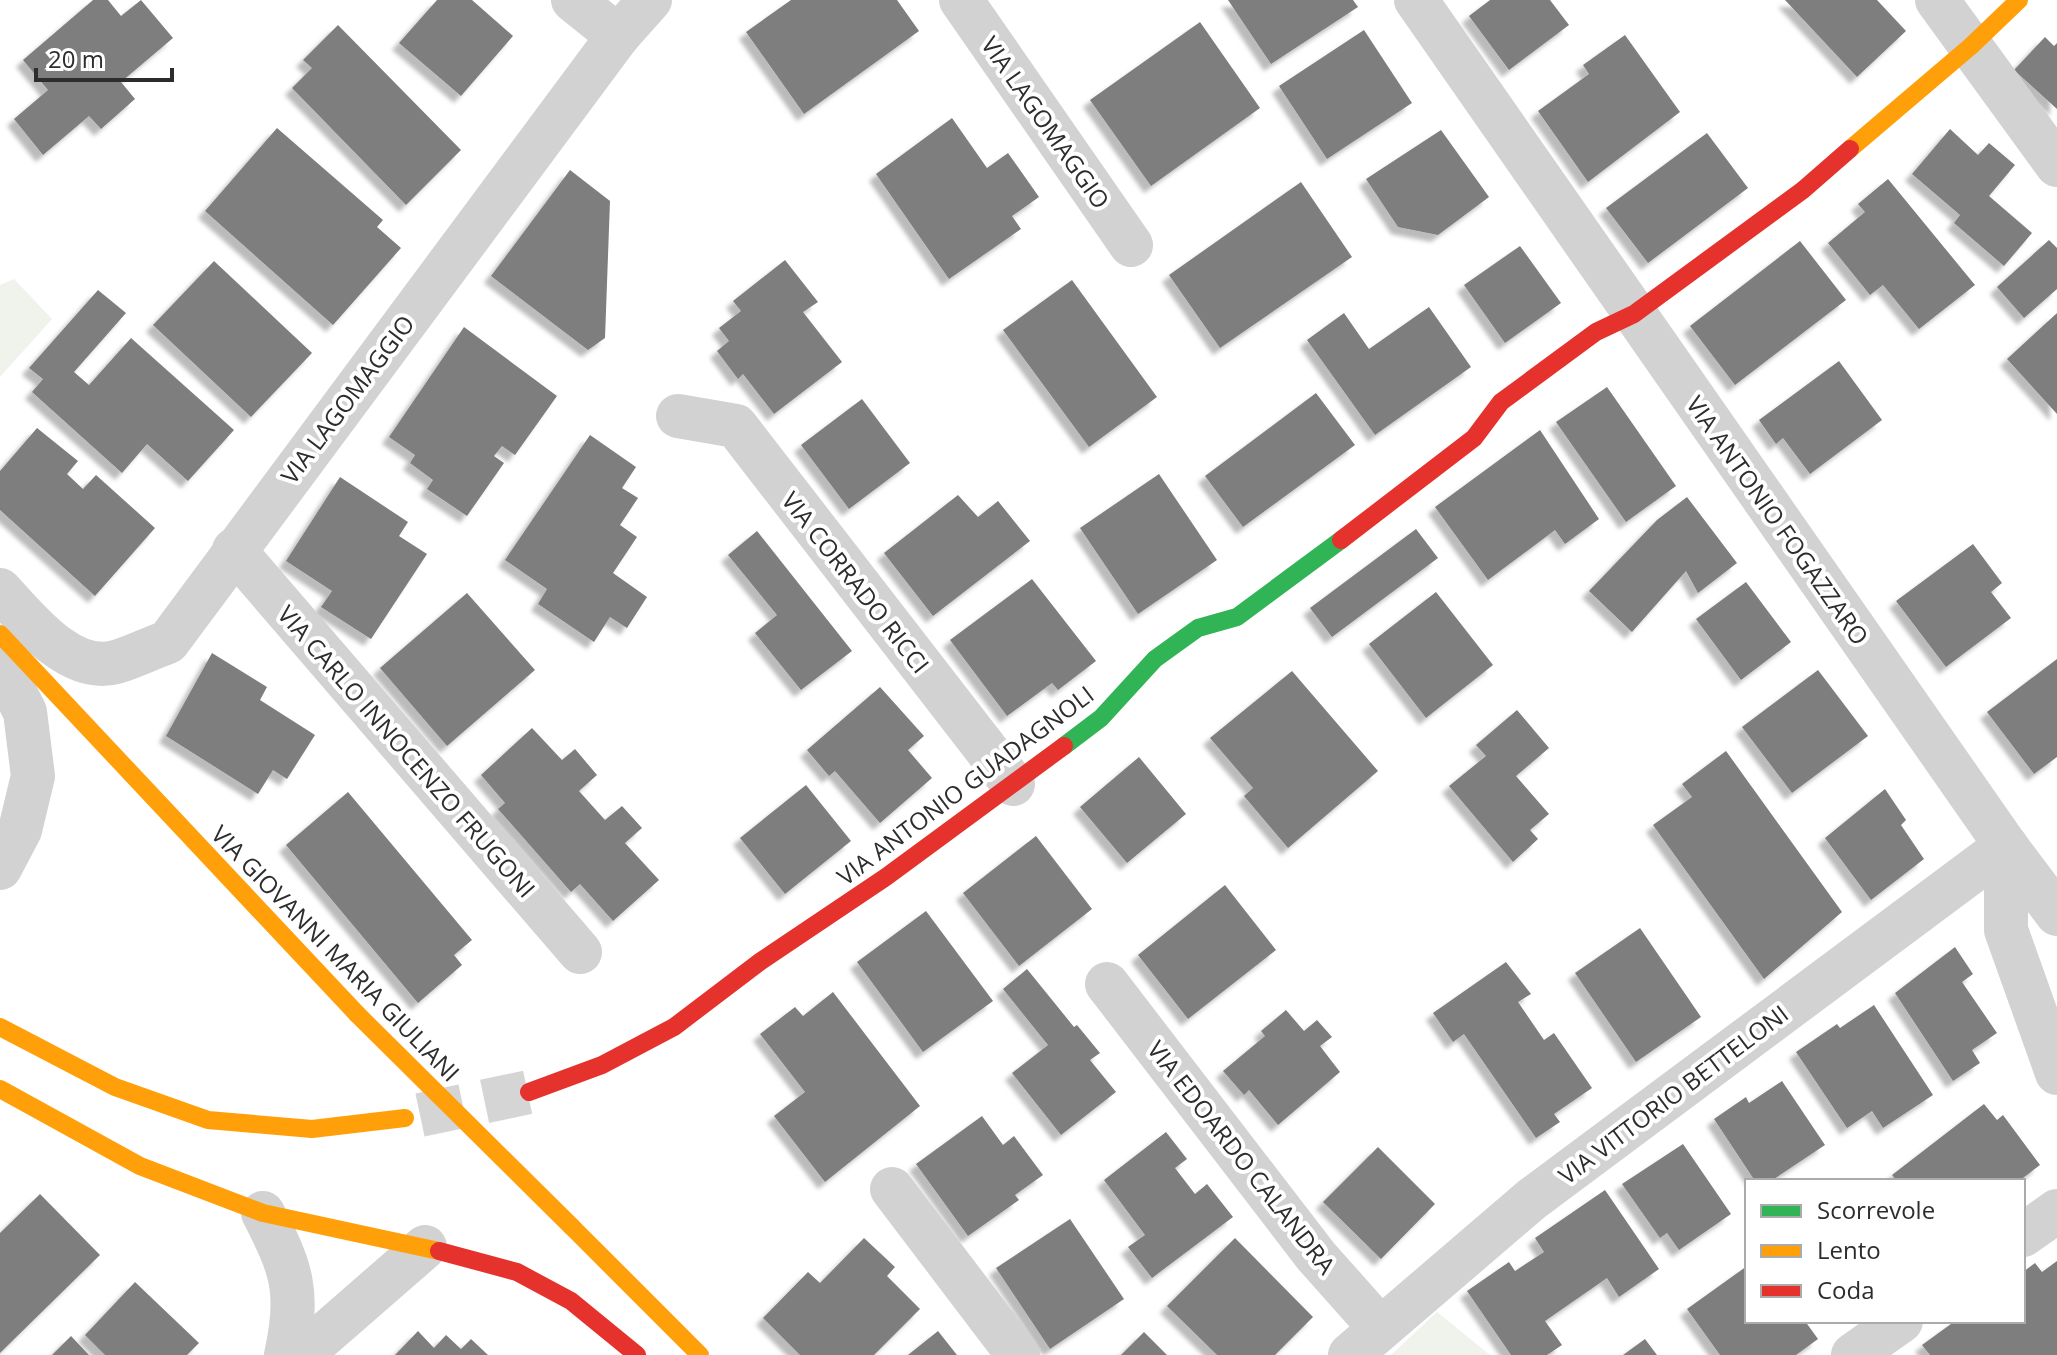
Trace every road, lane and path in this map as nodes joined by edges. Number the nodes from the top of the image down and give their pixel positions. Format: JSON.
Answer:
{"nodes":[{"id":1,"x":573,"y":0,"type":"edge"},
{"id":2,"x":650,"y":0,"type":"edge"},
{"id":3,"x":961,"y":0,"type":"edge"},
{"id":4,"x":1416,"y":0,"type":"edge"},
{"id":5,"x":1937,"y":0,"type":"edge"},
{"id":6,"x":2019,"y":0,"type":"edge"},
{"id":7,"x":618,"y":36,"type":"junction"},
{"id":8,"x":1971,"y":46,"type":"junction"},
{"id":9,"x":2057,"y":165,"type":"edge"},
{"id":10,"x":1131,"y":245,"type":"dead end"},
{"id":11,"x":1634,"y":314,"type":"junction"},
{"id":12,"x":678,"y":416,"type":"dead end"},
{"id":13,"x":234,"y":550,"type":"junction"},
{"id":14,"x":0,"y":590,"type":"edge"},
{"id":15,"x":0,"y":634,"type":"edge"},
{"id":16,"x":0,"y":663,"type":"edge"},
{"id":17,"x":1013,"y":784,"type":"junction"},
{"id":18,"x":2006,"y":846,"type":"junction"},
{"id":19,"x":0,"y":868,"type":"edge"},
{"id":20,"x":2057,"y":914,"type":"edge"},
{"id":21,"x":580,"y":952,"type":"dead end"},
{"id":22,"x":1107,"y":984,"type":"dead end"},
{"id":23,"x":0,"y":1027,"type":"edge"},
{"id":24,"x":2057,"y":1073,"type":"edge"},
{"id":25,"x":0,"y":1089,"type":"edge"},
{"id":26,"x":529,"y":1092,"type":"tunnel mouth"},
{"id":27,"x":405,"y":1118,"type":"tunnel mouth"},
{"id":28,"x":892,"y":1189,"type":"dead end"},
{"id":29,"x":2057,"y":1211,"type":"edge"},
{"id":30,"x":263,"y":1213,"type":"junction"},
{"id":31,"x":2025,"y":1234,"type":"edge"},
{"id":32,"x":425,"y":1247,"type":"junction"},
{"id":33,"x":1898,"y":1323,"type":"edge"},
{"id":34,"x":1365,"y":1341,"type":"edge"},
{"id":35,"x":286,"y":1355,"type":"edge"},
{"id":36,"x":301,"y":1355,"type":"edge"},
{"id":37,"x":637,"y":1355,"type":"edge"},
{"id":38,"x":700,"y":1355,"type":"edge"},
{"id":39,"x":1018,"y":1355,"type":"edge"},
{"id":40,"x":1853,"y":1355,"type":"edge"}],
"edges":[{"from":1,"to":7,"type":"street"},
{"from":2,"to":7,"type":"street","name":"VIA LAGOMAGGIO"},
{"from":3,"to":10,"type":"street","name":"VIA LAGOMAGGIO"},
{"from":4,"to":11,"type":"street","name":"VIA ANTONIO FOGAZZARO"},
{"from":5,"to":8,"type":"street"},
{"from":6,"to":8,"type":"street","name":"VIA ANTONIO GUADAGNOLI"},
{"from":7,"to":13,"type":"street","name":"VIA LAGOMAGGIO"},
{"from":8,"to":9,"type":"street"},
{"from":8,"to":11,"type":"street","name":"VIA ANTONIO GUADAGNOLI"},
{"from":11,"to":17,"type":"street","name":"VIA ANTONIO GUADAGNOLI"},
{"from":11,"to":18,"type":"street","name":"VIA ANTONIO FOGAZZARO"},
{"from":12,"to":17,"type":"street","name":"VIA CORRADO RICCI"},
{"from":13,"to":14,"type":"street","name":"VIA LAGOMAGGIO"},
{"from":13,"to":21,"type":"street","name":"VIA CARLO INNOCENZO FRUGONI"},
{"from":15,"to":38,"type":"street","name":"VIA GIOVANNI MARIA GIULIANI","bridge":true},
{"from":16,"to":19,"type":"street"},
{"from":17,"to":26,"type":"street","name":"VIA ANTONIO GUADAGNOLI"},
{"from":18,"to":20,"type":"street","name":"VIA ANTONIO FOGAZZARO"},
{"from":18,"to":24,"type":"street"},
{"from":18,"to":34,"type":"street","name":"VIA VITTORIO BETTELONI"},
{"from":22,"to":34,"type":"street","name":"VIA EDOARDO CALANDRA"},
{"from":23,"to":27,"type":"street"},
{"from":25,"to":30,"type":"street"},
{"from":28,"to":39,"type":"street"},
{"from":29,"to":31,"type":"street"},
{"from":30,"to":32,"type":"street"},
{"from":30,"to":35,"type":"street"},
{"from":32,"to":36,"type":"street"},
{"from":32,"to":37,"type":"street"},
{"from":33,"to":40,"type":"street"}]}
